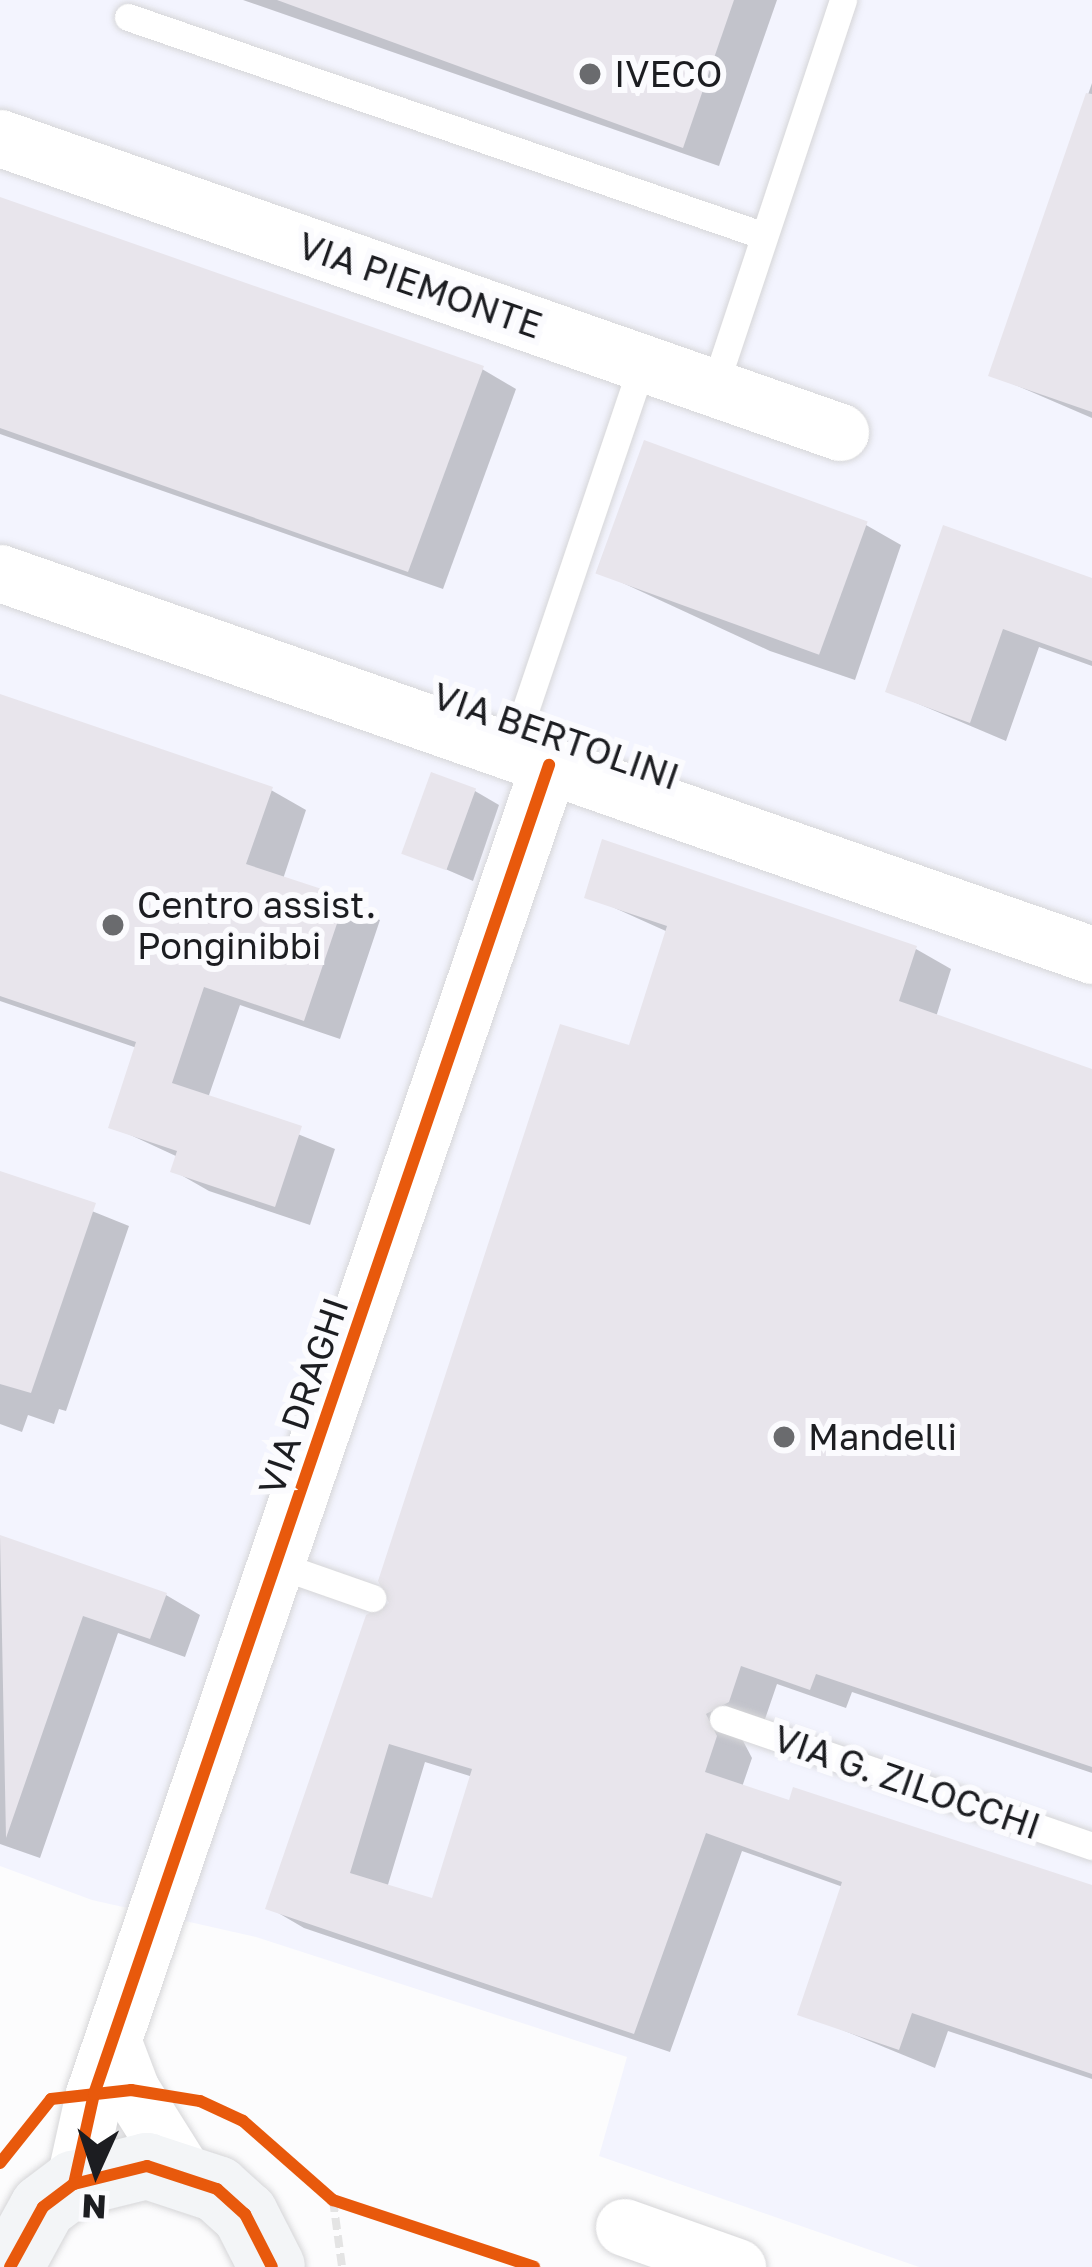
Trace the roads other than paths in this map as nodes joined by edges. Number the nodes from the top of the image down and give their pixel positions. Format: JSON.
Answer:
{"nodes":[{"id":1,"x":843,"y":0,"type":"edge"},
{"id":2,"x":128,"y":17,"type":"dead end"},
{"id":3,"x":0,"y":138,"type":"edge"},
{"id":4,"x":762,"y":236,"type":"junction"},
{"id":5,"x":643,"y":363,"type":"junction"},
{"id":6,"x":714,"y":388,"type":"junction"},
{"id":7,"x":840,"y":433,"type":"dead end"},
{"id":8,"x":0,"y":573,"type":"edge"},
{"id":9,"x":530,"y":758,"type":"junction"},
{"id":10,"x":1092,"y":955,"type":"edge"},
{"id":11,"x":278,"y":1564,"type":"junction"},
{"id":12,"x":372,"y":1598,"type":"dead end"},
{"id":13,"x":723,"y":1719,"type":"dead end"},
{"id":14,"x":1092,"y":1846,"type":"edge"},
{"id":15,"x":114,"y":2045,"type":"junction"},
{"id":16,"x":183,"y":2173,"type":"junction"},
{"id":17,"x":39,"y":2200,"type":"edge"},
{"id":18,"x":624,"y":2227,"type":"dead end"},
{"id":19,"x":275,"y":2260,"type":"edge"},
{"id":20,"x":10,"y":2267,"type":"edge"},
{"id":21,"x":737,"y":2267,"type":"edge"}],
"edges":[{"from":1,"to":4,"type":"lane"},
{"from":2,"to":4,"type":"lane"},
{"from":3,"to":5,"type":"street","name":"VIA PIEMONTE"},
{"from":4,"to":6,"type":"lane"},
{"from":5,"to":6,"type":"street","name":"VIA PIEMONTE"},
{"from":5,"to":9,"type":"lane"},
{"from":6,"to":7,"type":"street","name":"VIA PIEMONTE"},
{"from":8,"to":9,"type":"street","name":"VIA BERTOLINI"},
{"from":9,"to":10,"type":"street","name":"VIA BERTOLINI"},
{"from":9,"to":11,"type":"street","name":"VIA DRAGHI"},
{"from":11,"to":12,"type":"lane"},
{"from":11,"to":15,"type":"street","name":"VIA DRAGHI"},
{"from":13,"to":14,"type":"lane","name":"VIA G. ZILOCCHI"},
{"from":15,"to":16,"type":"street"},
{"from":15,"to":17,"type":"street","name":"VIA DRAGHI"},
{"from":16,"to":17,"type":"main road"},
{"from":16,"to":19,"type":"main road"},
{"from":17,"to":20,"type":"main road"},
{"from":18,"to":21,"type":"street"}]}
